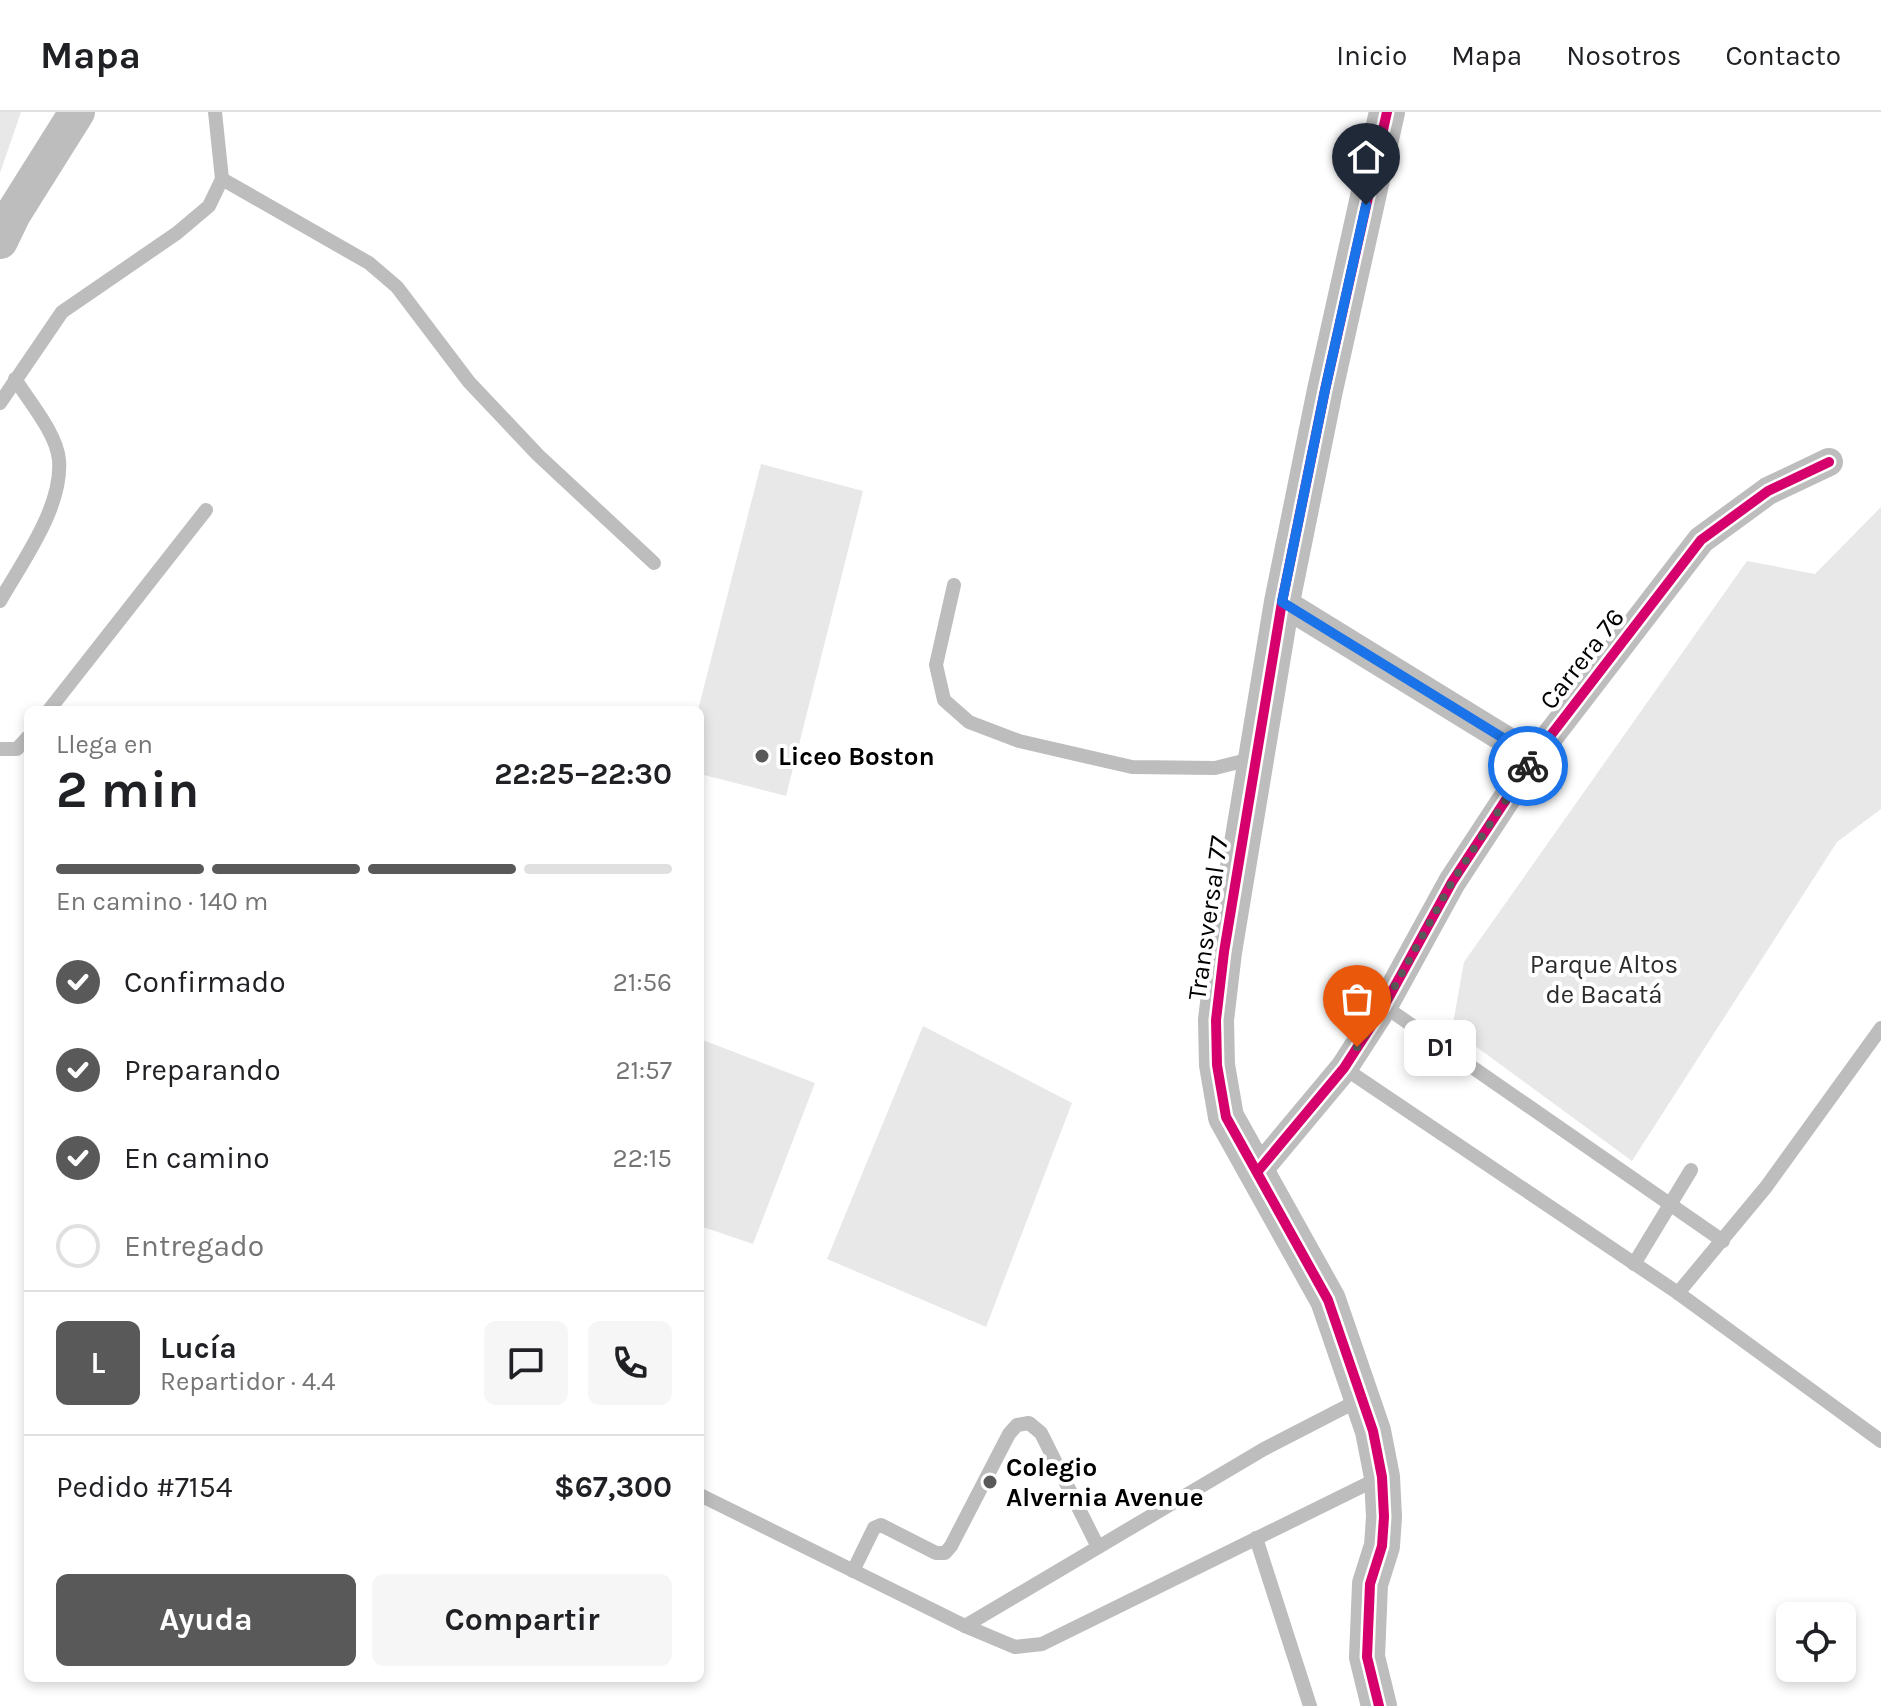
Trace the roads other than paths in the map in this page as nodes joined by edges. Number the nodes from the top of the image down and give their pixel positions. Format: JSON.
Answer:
{"nodes":[{"id":1,"x":77,"y":112,"type":"edge"},
{"id":2,"x":215,"y":112,"type":"edge"},
{"id":3,"x":1387,"y":112,"type":"edge"},
{"id":4,"x":222,"y":179,"type":"junction"},
{"id":5,"x":0,"y":241,"type":"edge"},
{"id":6,"x":15,"y":379,"type":"junction"},
{"id":7,"x":0,"y":403,"type":"edge"},
{"id":8,"x":1829,"y":462,"type":"dead end"},
{"id":9,"x":206,"y":510,"type":"dead end"},
{"id":10,"x":654,"y":563,"type":"dead end"},
{"id":11,"x":954,"y":585,"type":"dead end"},
{"id":12,"x":0,"y":601,"type":"edge"},
{"id":13,"x":1282,"y":602,"type":"junction"},
{"id":14,"x":52,"y":706,"type":"edge"},
{"id":15,"x":24,"y":741,"type":"edge"},
{"id":16,"x":0,"y":749,"type":"edge"},
{"id":17,"x":1534,"y":757,"type":"junction"},
{"id":18,"x":1255,"y":758,"type":"junction"},
{"id":19,"x":1384,"y":1006,"type":"junction"},
{"id":20,"x":1881,"y":1028,"type":"edge"},
{"id":21,"x":1344,"y":1068,"type":"junction"},
{"id":22,"x":1691,"y":1170,"type":"dead end"},
{"id":23,"x":1258,"y":1171,"type":"junction"},
{"id":24,"x":1670,"y":1205,"type":"junction"},
{"id":25,"x":1723,"y":1241,"type":"junction"},
{"id":26,"x":1634,"y":1264,"type":"junction"},
{"id":27,"x":1678,"y":1293,"type":"junction"},
{"id":28,"x":1361,"y":1399,"type":"junction"},
{"id":29,"x":1881,"y":1441,"type":"edge"},
{"id":30,"x":1382,"y":1477,"type":"junction"},
{"id":31,"x":704,"y":1497,"type":"edge"},
{"id":32,"x":1256,"y":1538,"type":"junction"},
{"id":33,"x":1098,"y":1547,"type":"junction"},
{"id":34,"x":853,"y":1571,"type":"junction"},
{"id":35,"x":965,"y":1626,"type":"junction"},
{"id":36,"x":1310,"y":1706,"type":"edge"},
{"id":37,"x":1379,"y":1706,"type":"edge"}],
"edges":[{"from":1,"to":5,"type":"street"},
{"from":2,"to":4,"type":"lane"},
{"from":3,"to":13,"type":"street","name":"Transversal 77"},
{"from":4,"to":6,"type":"lane"},
{"from":4,"to":10,"type":"lane"},
{"from":6,"to":7,"type":"lane"},
{"from":6,"to":12,"type":"lane"},
{"from":8,"to":17,"type":"street","name":"Carrera 76"},
{"from":9,"to":14,"type":"lane"},
{"from":11,"to":18,"type":"lane"},
{"from":13,"to":17,"type":"street"},
{"from":13,"to":18,"type":"street","name":"Transversal 77"},
{"from":15,"to":16,"type":"lane"},
{"from":17,"to":19,"type":"street","name":"Carrera 76"},
{"from":18,"to":23,"type":"street","name":"Transversal 77"},
{"from":19,"to":21,"type":"street","name":"Carrera 76"},
{"from":19,"to":24,"type":"lane"},
{"from":20,"to":25,"type":"lane"},
{"from":21,"to":23,"type":"street","name":"Carrera 76"},
{"from":21,"to":26,"type":"lane"},
{"from":22,"to":24,"type":"lane"},
{"from":23,"to":28,"type":"street","name":"Transversal 77"},
{"from":24,"to":25,"type":"lane"},
{"from":24,"to":26,"type":"lane"},
{"from":25,"to":27,"type":"lane"},
{"from":26,"to":27,"type":"lane"},
{"from":27,"to":29,"type":"lane"},
{"from":28,"to":30,"type":"street","name":"Transversal 77"},
{"from":28,"to":33,"type":"lane"},
{"from":30,"to":32,"type":"lane"},
{"from":30,"to":37,"type":"street","name":"Transversal 77"},
{"from":31,"to":34,"type":"lane"},
{"from":32,"to":35,"type":"lane"},
{"from":32,"to":36,"type":"lane"},
{"from":33,"to":34,"type":"lane"},
{"from":33,"to":35,"type":"lane"},
{"from":34,"to":35,"type":"lane"}]}
